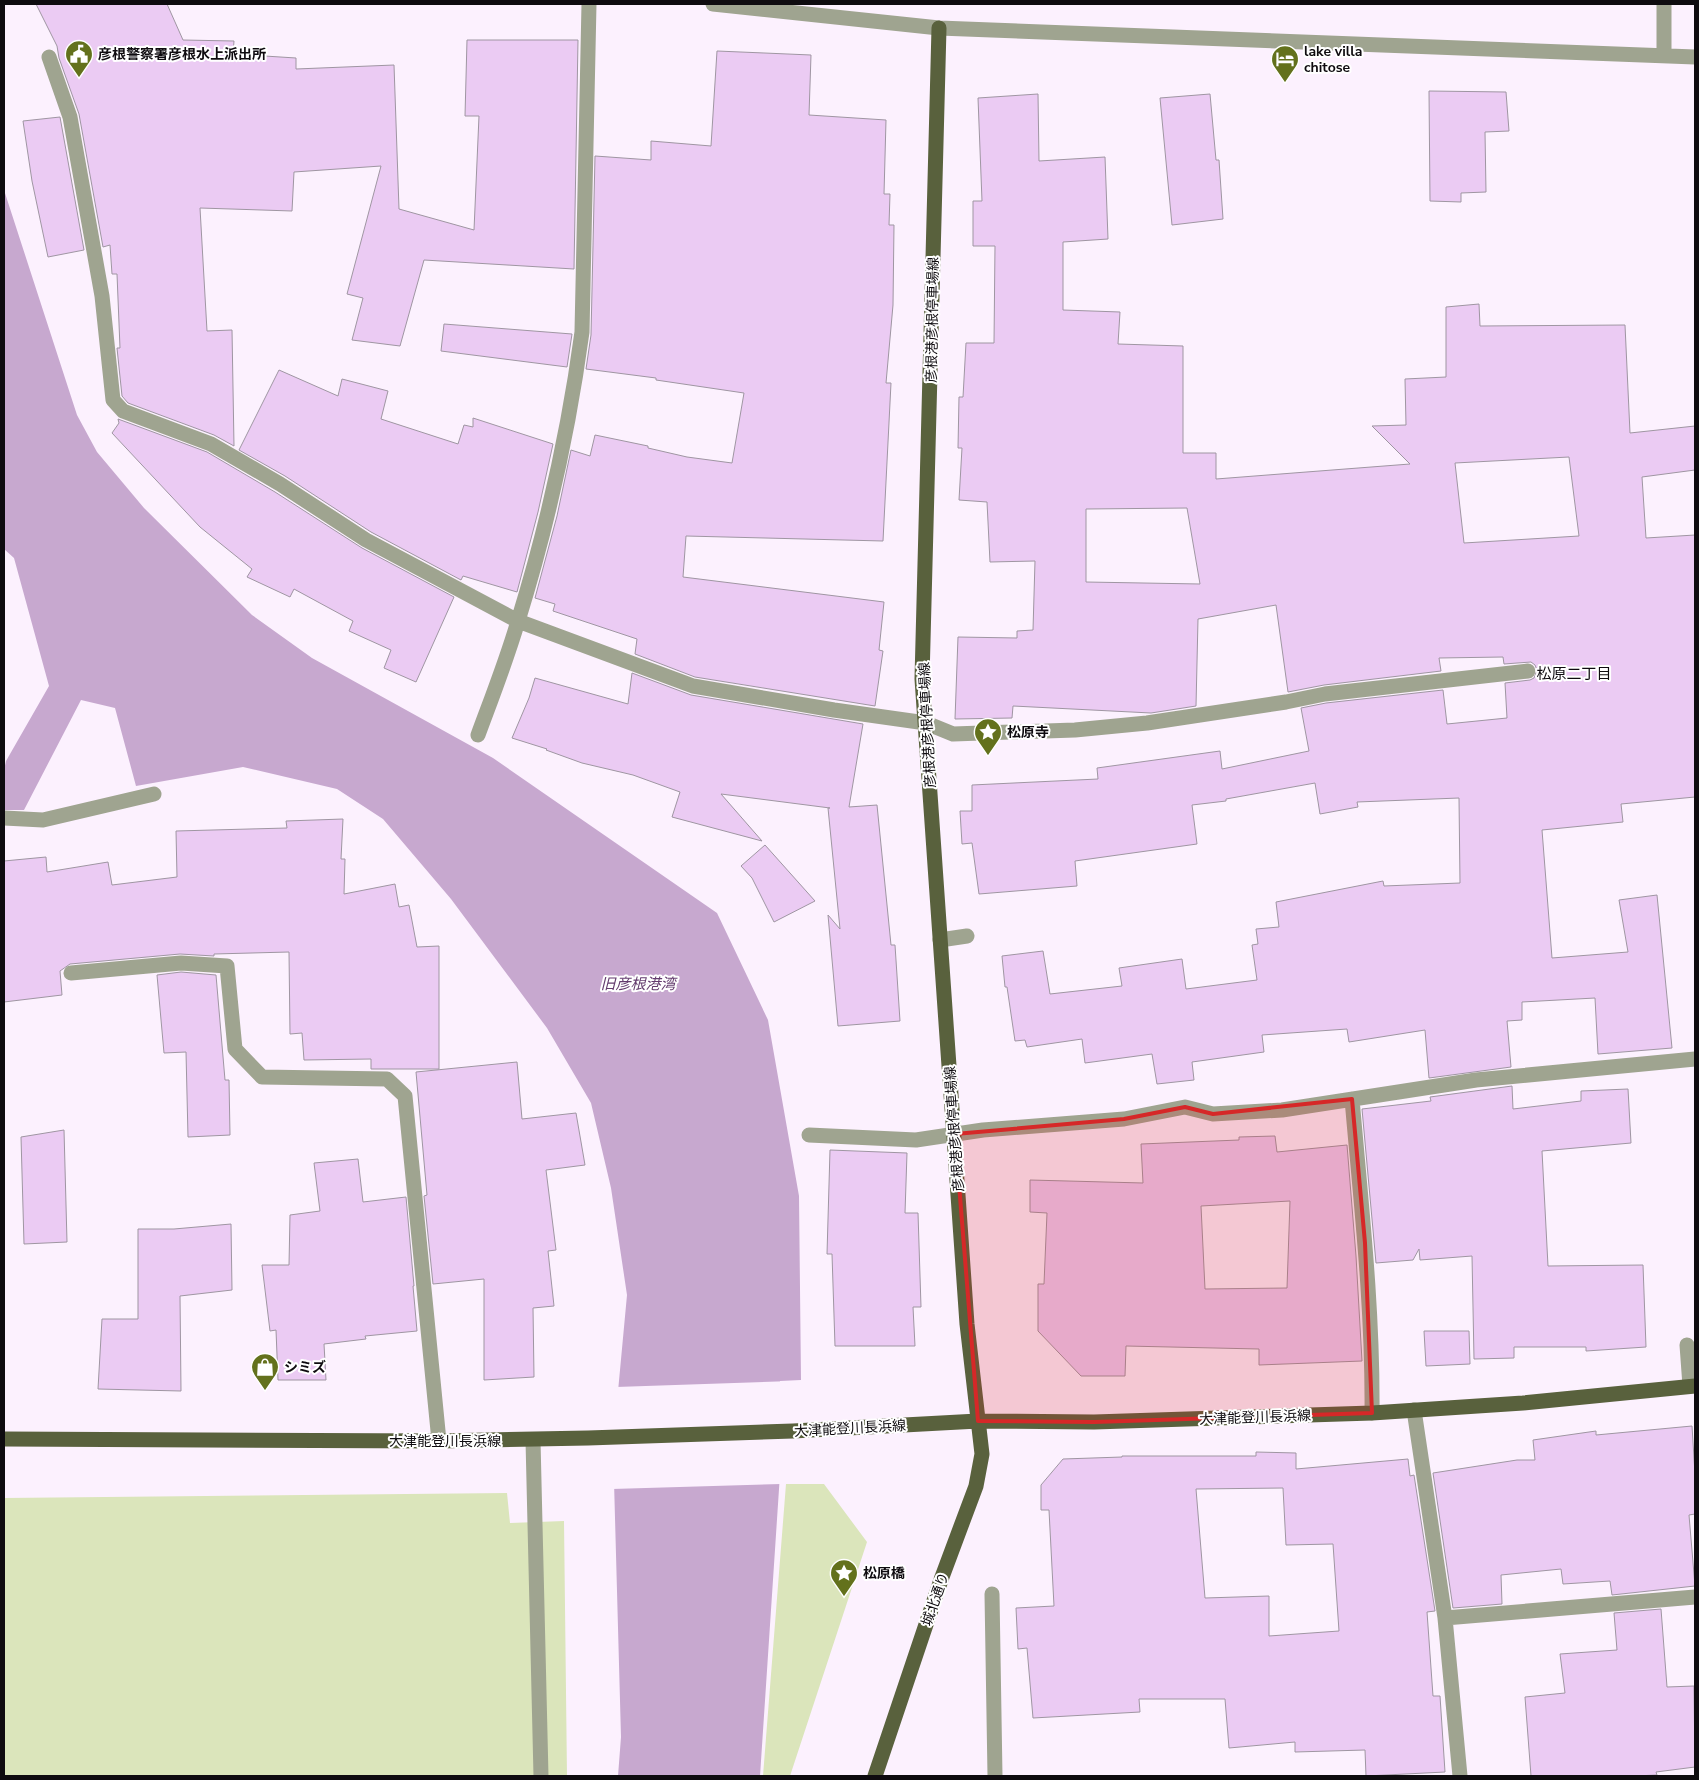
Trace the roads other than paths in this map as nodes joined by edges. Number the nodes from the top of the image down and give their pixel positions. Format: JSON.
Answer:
{"nodes":[{"id":1,"x":589,"y":4,"type":"edge"},
{"id":2,"x":713,"y":4,"type":"edge"},
{"id":3,"x":1664,"y":4,"type":"edge"},
{"id":4,"x":940,"y":28,"type":"junction"},
{"id":5,"x":49,"y":56,"type":"dead end"},
{"id":6,"x":1664,"y":56,"type":"junction"},
{"id":7,"x":1695,"y":57,"type":"edge"},
{"id":8,"x":518,"y":621,"type":"junction"},
{"id":9,"x":1528,"y":671,"type":"dead end"},
{"id":10,"x":926,"y":723,"type":"junction"},
{"id":11,"x":478,"y":735,"type":"dead end"},
{"id":12,"x":154,"y":794,"type":"dead end"},
{"id":13,"x":4,"y":818,"type":"edge"},
{"id":14,"x":966,"y":936,"type":"dead end"},
{"id":15,"x":940,"y":940,"type":"junction"},
{"id":16,"x":71,"y":973,"type":"dead end"},
{"id":17,"x":1695,"y":1059,"type":"edge"},
{"id":18,"x":1352,"y":1099,"type":"junction"},
{"id":19,"x":955,"y":1134,"type":"junction"},
{"id":20,"x":809,"y":1135,"type":"dead end"},
{"id":21,"x":1687,"y":1345,"type":"dead end"},
{"id":22,"x":1692,"y":1386,"type":"edge"},
{"id":23,"x":1414,"y":1410,"type":"junction"},
{"id":24,"x":1372,"y":1413,"type":"junction"},
{"id":25,"x":978,"y":1420,"type":"junction"},
{"id":26,"x":4,"y":1439,"type":"edge"},
{"id":27,"x":533,"y":1440,"type":"junction"},
{"id":28,"x":439,"y":1442,"type":"junction"},
{"id":29,"x":992,"y":1594,"type":"dead end"},
{"id":30,"x":1695,"y":1597,"type":"edge"},
{"id":31,"x":1445,"y":1618,"type":"junction"},
{"id":32,"x":541,"y":1776,"type":"edge"},
{"id":33,"x":875,"y":1776,"type":"edge"},
{"id":34,"x":994,"y":1776,"type":"edge"},
{"id":35,"x":1460,"y":1776,"type":"edge"}],
"edges":[{"from":1,"to":8,"type":"street"},
{"from":2,"to":4,"type":"street"},
{"from":3,"to":6,"type":"street"},
{"from":4,"to":6,"type":"street"},
{"from":4,"to":10,"type":"main road","name":"彦根港彦根停車場線"},
{"from":5,"to":8,"type":"street"},
{"from":6,"to":7,"type":"street"},
{"from":8,"to":10,"type":"street"},
{"from":8,"to":11,"type":"street"},
{"from":9,"to":10,"type":"street"},
{"from":10,"to":15,"type":"main road","name":"彦根港彦根停車場線"},
{"from":12,"to":13,"type":"street"},
{"from":14,"to":15,"type":"street"},
{"from":15,"to":19,"type":"main road","name":"彦根港彦根停車場線"},
{"from":16,"to":28,"type":"street"},
{"from":17,"to":18,"type":"street"},
{"from":18,"to":19,"type":"street"},
{"from":18,"to":24,"type":"street"},
{"from":19,"to":20,"type":"street"},
{"from":19,"to":25,"type":"main road","name":"彦根港彦根停車場線"},
{"from":21,"to":22,"type":"street"},
{"from":22,"to":23,"type":"main road","name":"大津能登川長浜線"},
{"from":23,"to":24,"type":"main road","name":"大津能登川長浜線"},
{"from":23,"to":31,"type":"street"},
{"from":24,"to":25,"type":"main road","name":"大津能登川長浜線"},
{"from":25,"to":27,"type":"main road","name":"大津能登川長浜線"},
{"from":25,"to":33,"type":"main road","name":"城北通り"},
{"from":26,"to":28,"type":"main road","name":"大津能登川長浜線"},
{"from":27,"to":28,"type":"main road","name":"大津能登川長浜線"},
{"from":27,"to":32,"type":"street"},
{"from":29,"to":34,"type":"street"},
{"from":30,"to":31,"type":"street"},
{"from":31,"to":35,"type":"street"}]}
